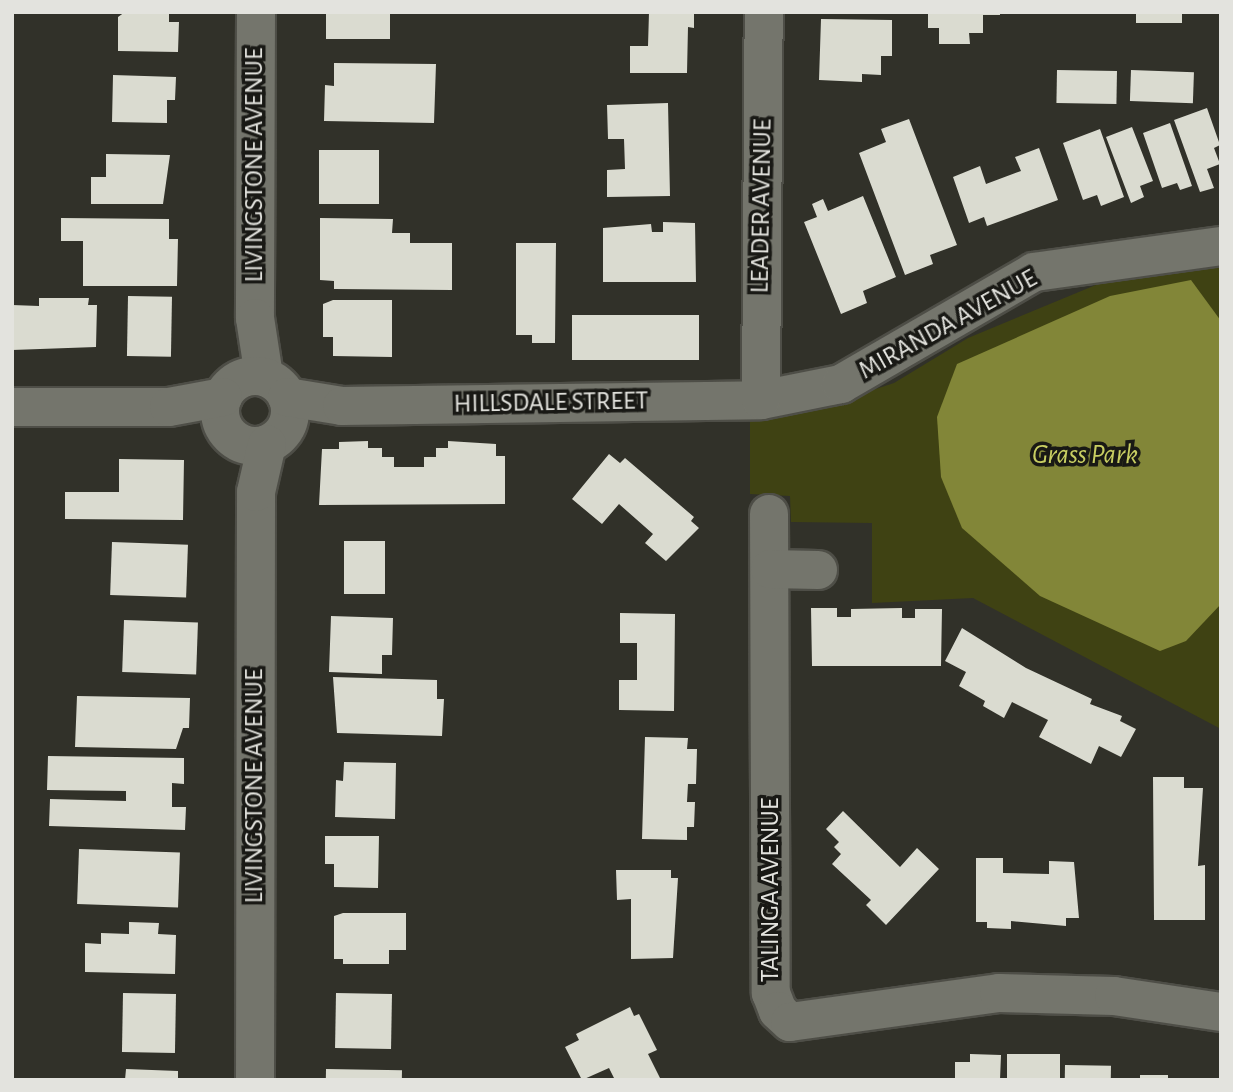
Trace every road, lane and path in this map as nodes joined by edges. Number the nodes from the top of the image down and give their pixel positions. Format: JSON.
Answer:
{"nodes":[{"id":1,"x":256,"y":12,"type":"edge"},
{"id":2,"x":764,"y":12,"type":"edge"},
{"id":3,"x":1221,"y":246,"type":"edge"},
{"id":4,"x":761,"y":400,"type":"junction"},
{"id":5,"x":12,"y":407,"type":"edge"},
{"id":6,"x":254,"y":410,"type":"junction"},
{"id":7,"x":769,"y":514,"type":"dead end"},
{"id":8,"x":770,"y":569,"type":"junction"},
{"id":9,"x":818,"y":570,"type":"dead end"},
{"id":10,"x":1221,"y":1012,"type":"edge"},
{"id":11,"x":255,"y":1080,"type":"edge"}],
"edges":[{"from":1,"to":6,"type":"street","name":"LIVINGSTONE AVENUE"},
{"from":2,"to":4,"type":"street","name":"LEADER AVENUE"},
{"from":3,"to":4,"type":"street","name":"MIRANDA AVENUE"},
{"from":4,"to":6,"type":"street","name":"HILLSDALE STREET"},
{"from":5,"to":6,"type":"street","name":"HILLSDALE STREET"},
{"from":6,"to":11,"type":"street","name":"LIVINGSTONE AVENUE"},
{"from":7,"to":8,"type":"street","name":"TALINGA AVENUE"},
{"from":8,"to":9,"type":"street"},
{"from":8,"to":10,"type":"street","name":"TALINGA AVENUE"}]}
